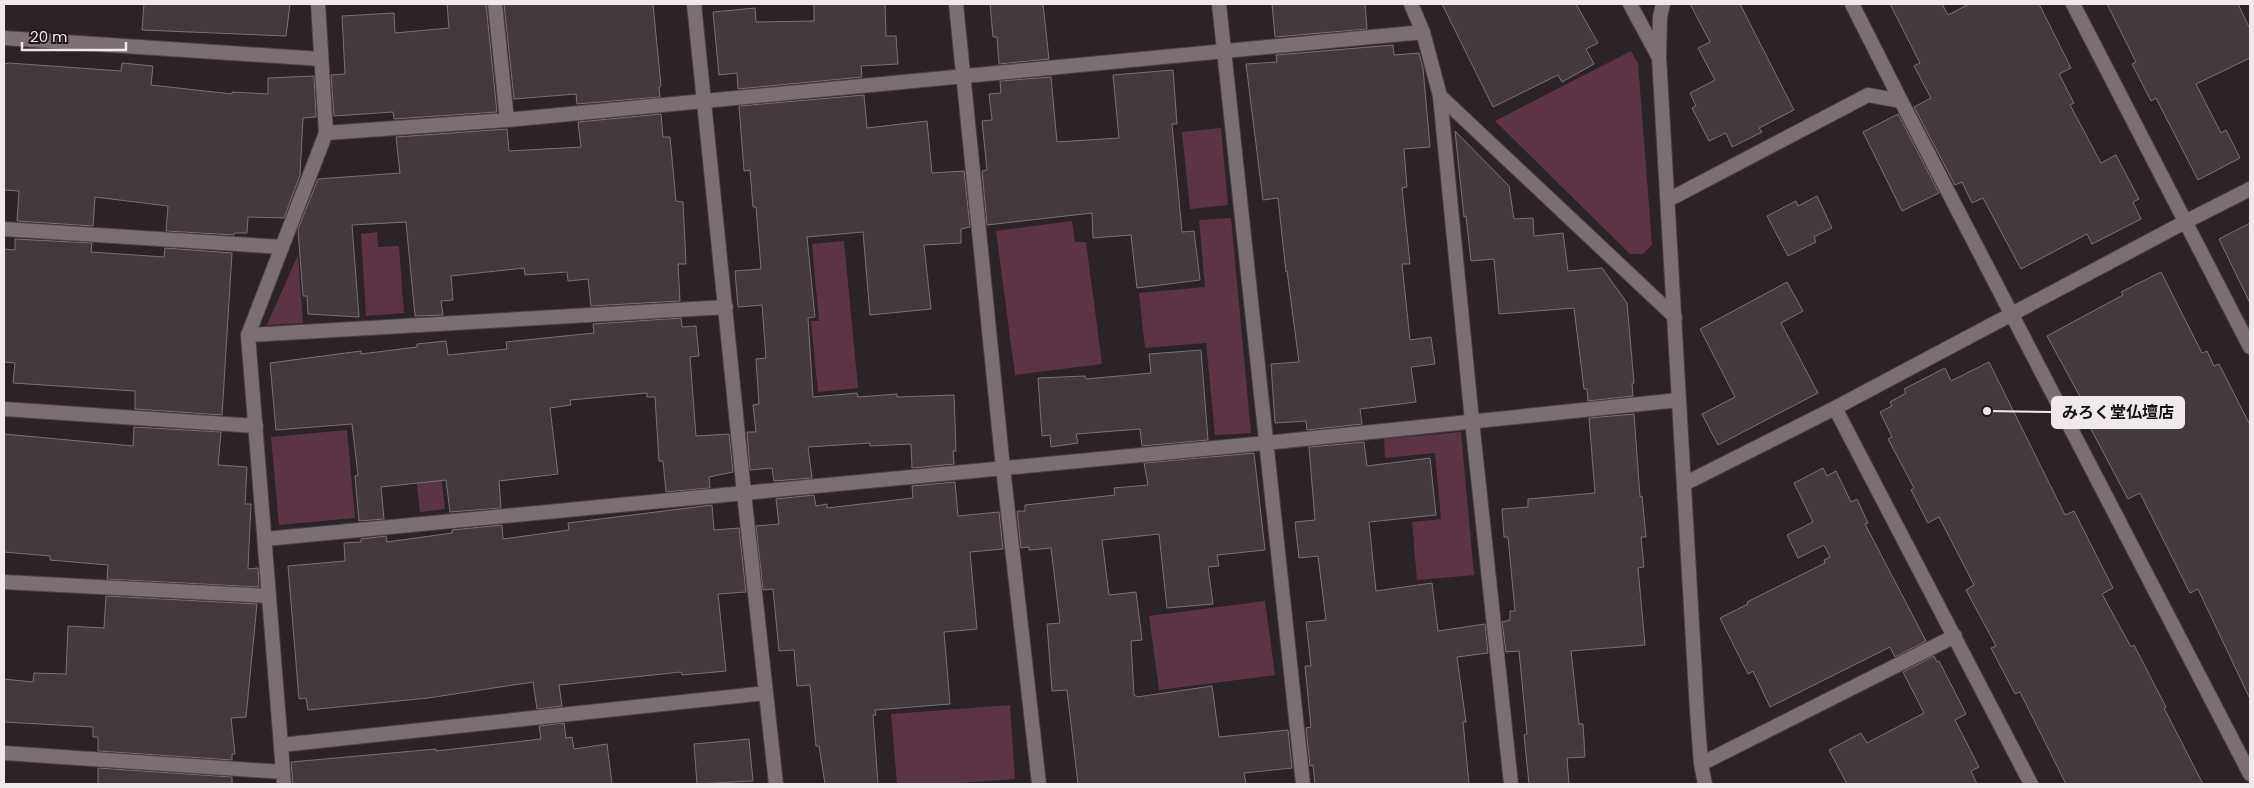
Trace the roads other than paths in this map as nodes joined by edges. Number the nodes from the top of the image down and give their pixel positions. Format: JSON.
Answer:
{"nodes":[{"id":1,"x":318,"y":4,"type":"edge"},
{"id":2,"x":495,"y":4,"type":"edge"},
{"id":3,"x":694,"y":4,"type":"edge"},
{"id":4,"x":956,"y":4,"type":"edge"},
{"id":5,"x":1219,"y":4,"type":"edge"},
{"id":6,"x":1412,"y":4,"type":"edge"},
{"id":7,"x":1630,"y":4,"type":"edge"},
{"id":8,"x":1663,"y":4,"type":"edge"},
{"id":9,"x":1852,"y":4,"type":"edge"},
{"id":10,"x":2074,"y":4,"type":"edge"},
{"id":11,"x":1423,"y":32,"type":"junction"},
{"id":12,"x":4,"y":38,"type":"edge"},
{"id":13,"x":1223,"y":51,"type":"junction"},
{"id":14,"x":1659,"y":56,"type":"junction"},
{"id":15,"x":321,"y":59,"type":"junction"},
{"id":16,"x":963,"y":76,"type":"junction"},
{"id":17,"x":1440,"y":96,"type":"junction"},
{"id":18,"x":704,"y":101,"type":"junction"},
{"id":19,"x":1901,"y":101,"type":"junction"},
{"id":20,"x":507,"y":120,"type":"junction"},
{"id":21,"x":326,"y":133,"type":"junction"},
{"id":22,"x":2250,"y":189,"type":"edge"},
{"id":23,"x":1668,"y":200,"type":"junction"},
{"id":24,"x":2185,"y":222,"type":"junction"},
{"id":25,"x":4,"y":229,"type":"edge"},
{"id":26,"x":282,"y":247,"type":"junction"},
{"id":27,"x":726,"y":307,"type":"junction"},
{"id":28,"x":2011,"y":314,"type":"junction"},
{"id":29,"x":1675,"y":317,"type":"junction"},
{"id":30,"x":248,"y":335,"type":"junction"},
{"id":31,"x":2250,"y":346,"type":"edge"},
{"id":32,"x":1680,"y":400,"type":"junction"},
{"id":33,"x":1835,"y":408,"type":"junction"},
{"id":34,"x":4,"y":409,"type":"edge"},
{"id":35,"x":1472,"y":422,"type":"junction"},
{"id":36,"x":256,"y":426,"type":"junction"},
{"id":37,"x":1266,"y":443,"type":"junction"},
{"id":38,"x":1003,"y":468,"type":"junction"},
{"id":39,"x":1684,"y":484,"type":"junction"},
{"id":40,"x":744,"y":493,"type":"junction"},
{"id":41,"x":265,"y":539,"type":"junction"},
{"id":42,"x":4,"y":582,"type":"edge"},
{"id":43,"x":269,"y":596,"type":"junction"},
{"id":44,"x":1956,"y":636,"type":"junction"},
{"id":45,"x":766,"y":693,"type":"junction"},
{"id":46,"x":281,"y":745,"type":"junction"},
{"id":47,"x":4,"y":753,"type":"edge"},
{"id":48,"x":1701,"y":764,"type":"junction"},
{"id":49,"x":2250,"y":774,"type":"edge"},
{"id":50,"x":284,"y":778,"type":"edge"},
{"id":51,"x":776,"y":784,"type":"edge"},
{"id":52,"x":1039,"y":784,"type":"edge"},
{"id":53,"x":1303,"y":784,"type":"edge"},
{"id":54,"x":1511,"y":784,"type":"edge"},
{"id":55,"x":1705,"y":784,"type":"edge"},
{"id":56,"x":2031,"y":784,"type":"edge"}],
"edges":[{"from":1,"to":15,"type":"street"},
{"from":2,"to":20,"type":"street"},
{"from":3,"to":18,"type":"street"},
{"from":4,"to":16,"type":"street"},
{"from":5,"to":13,"type":"street"},
{"from":6,"to":11,"type":"street"},
{"from":7,"to":14,"type":"street"},
{"from":8,"to":14,"type":"street"},
{"from":9,"to":19,"type":"street"},
{"from":10,"to":24,"type":"street"},
{"from":11,"to":13,"type":"street"},
{"from":11,"to":17,"type":"street"},
{"from":12,"to":15,"type":"street"},
{"from":13,"to":16,"type":"street"},
{"from":13,"to":37,"type":"street"},
{"from":14,"to":23,"type":"street"},
{"from":15,"to":21,"type":"street"},
{"from":16,"to":18,"type":"street"},
{"from":16,"to":38,"type":"street"},
{"from":17,"to":29,"type":"street"},
{"from":17,"to":35,"type":"street"},
{"from":18,"to":20,"type":"street"},
{"from":18,"to":27,"type":"street"},
{"from":19,"to":23,"type":"street"},
{"from":19,"to":28,"type":"street"},
{"from":20,"to":21,"type":"street"},
{"from":21,"to":26,"type":"street"},
{"from":22,"to":24,"type":"street"},
{"from":23,"to":29,"type":"street"},
{"from":24,"to":28,"type":"street"},
{"from":24,"to":31,"type":"street"},
{"from":25,"to":26,"type":"street"},
{"from":26,"to":30,"type":"street"},
{"from":27,"to":30,"type":"street"},
{"from":27,"to":40,"type":"street"},
{"from":28,"to":33,"type":"street"},
{"from":28,"to":49,"type":"street"},
{"from":29,"to":32,"type":"street"},
{"from":30,"to":36,"type":"street"},
{"from":32,"to":35,"type":"street"},
{"from":32,"to":39,"type":"street"},
{"from":33,"to":39,"type":"street"},
{"from":33,"to":44,"type":"street"},
{"from":34,"to":36,"type":"street"},
{"from":35,"to":37,"type":"street"},
{"from":35,"to":54,"type":"street"},
{"from":36,"to":41,"type":"street"},
{"from":37,"to":38,"type":"street"},
{"from":37,"to":53,"type":"street"},
{"from":38,"to":40,"type":"street"},
{"from":38,"to":52,"type":"street"},
{"from":39,"to":48,"type":"street"},
{"from":40,"to":41,"type":"street"},
{"from":40,"to":45,"type":"street"},
{"from":41,"to":43,"type":"street"},
{"from":42,"to":43,"type":"street"},
{"from":43,"to":46,"type":"street"},
{"from":44,"to":48,"type":"street"},
{"from":44,"to":56,"type":"street"},
{"from":45,"to":46,"type":"street"},
{"from":45,"to":51,"type":"street"},
{"from":46,"to":50,"type":"street"},
{"from":47,"to":50,"type":"street"},
{"from":48,"to":55,"type":"street"}]}
